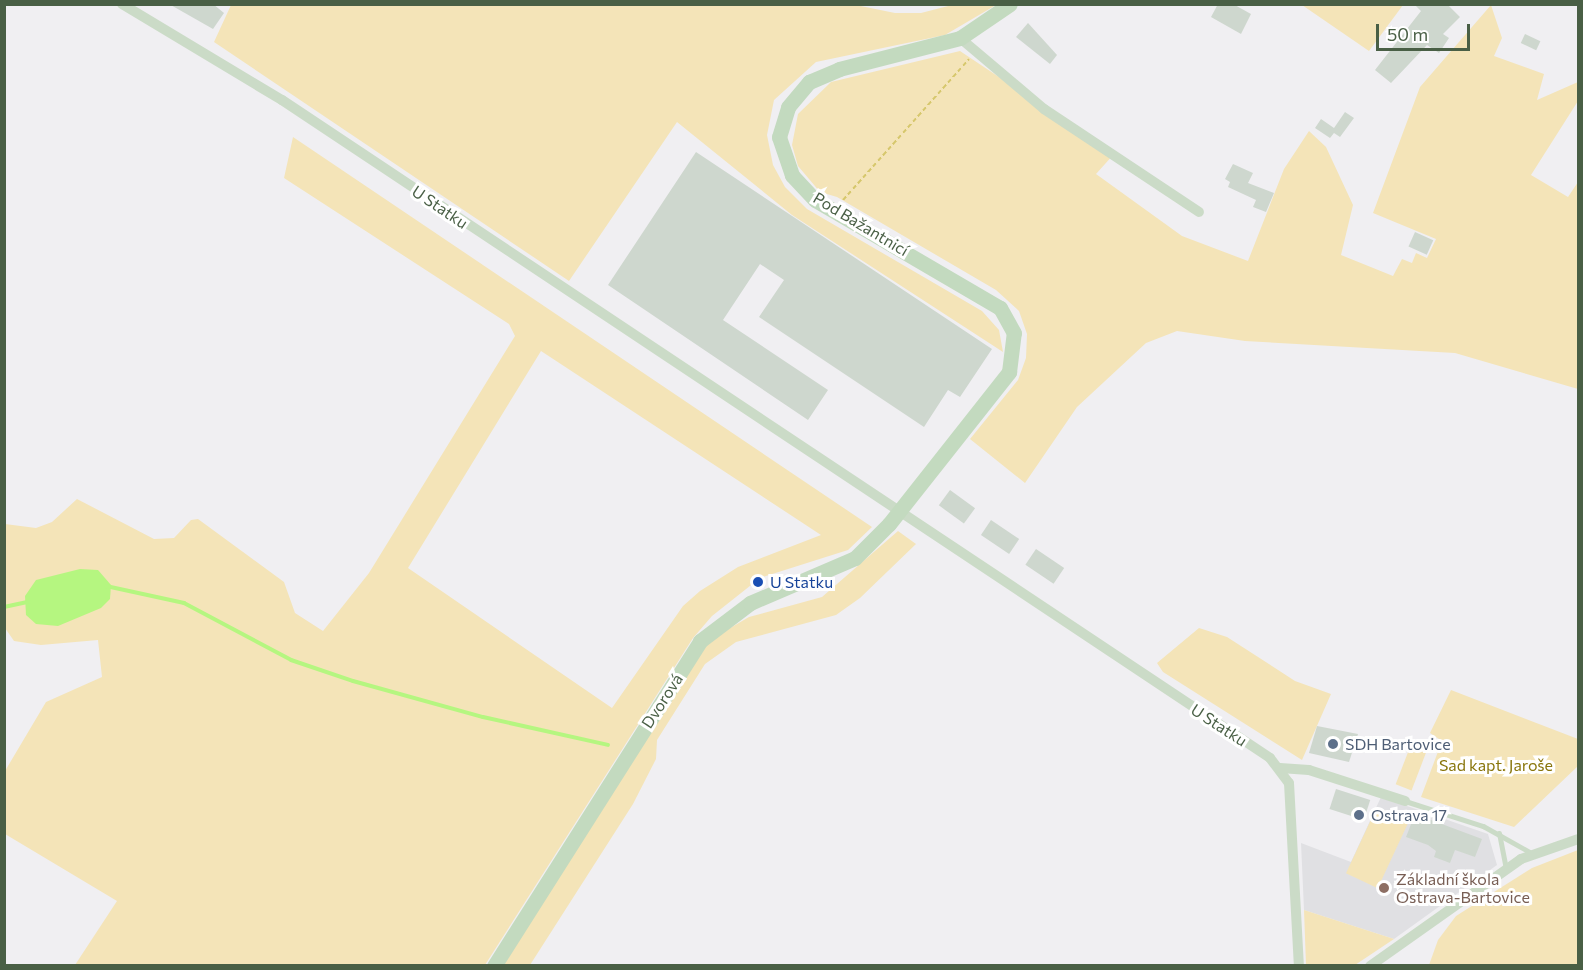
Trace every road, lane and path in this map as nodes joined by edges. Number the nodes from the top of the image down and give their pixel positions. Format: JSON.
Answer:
{"nodes":[{"id":1,"x":123,"y":4,"type":"edge"},
{"id":2,"x":1010,"y":4,"type":"edge"},
{"id":3,"x":960,"y":38,"type":"junction"},
{"id":4,"x":969,"y":59,"type":"dead end"},
{"id":5,"x":839,"y":204,"type":"dead end"},
{"id":6,"x":1199,"y":212,"type":"dead end"},
{"id":7,"x":899,"y":512,"type":"junction"},
{"id":8,"x":1280,"y":768,"type":"junction"},
{"id":9,"x":1405,"y":801,"type":"joint"},
{"id":10,"x":1499,"y":834,"type":"junction"},
{"id":11,"x":1578,"y":839,"type":"edge"},
{"id":12,"x":1533,"y":854,"type":"junction"},
{"id":13,"x":1506,"y":870,"type":"junction"},
{"id":14,"x":494,"y":966,"type":"edge"},
{"id":15,"x":1299,"y":966,"type":"edge"},
{"id":16,"x":1370,"y":966,"type":"edge"}],
"edges":[{"from":1,"to":7,"type":"street","name":"U Statku"},
{"from":2,"to":3,"type":"street","name":"Pod Bažantnicí"},
{"from":3,"to":6,"type":"street"},
{"from":3,"to":7,"type":"street","name":"Pod Bažantnicí"},
{"from":4,"to":5,"type":"path"},
{"from":7,"to":8,"type":"street","name":"U Statku"},
{"from":7,"to":14,"type":"street","name":"Dvorová"},
{"from":8,"to":9,"type":"street","name":"U Statku"},
{"from":8,"to":15,"type":"street"},
{"from":9,"to":10,"type":"lane"},
{"from":10,"to":12,"type":"lane"},
{"from":10,"to":13,"type":"lane"},
{"from":11,"to":12,"type":"street"},
{"from":12,"to":13,"type":"street"},
{"from":13,"to":16,"type":"street"}]}
